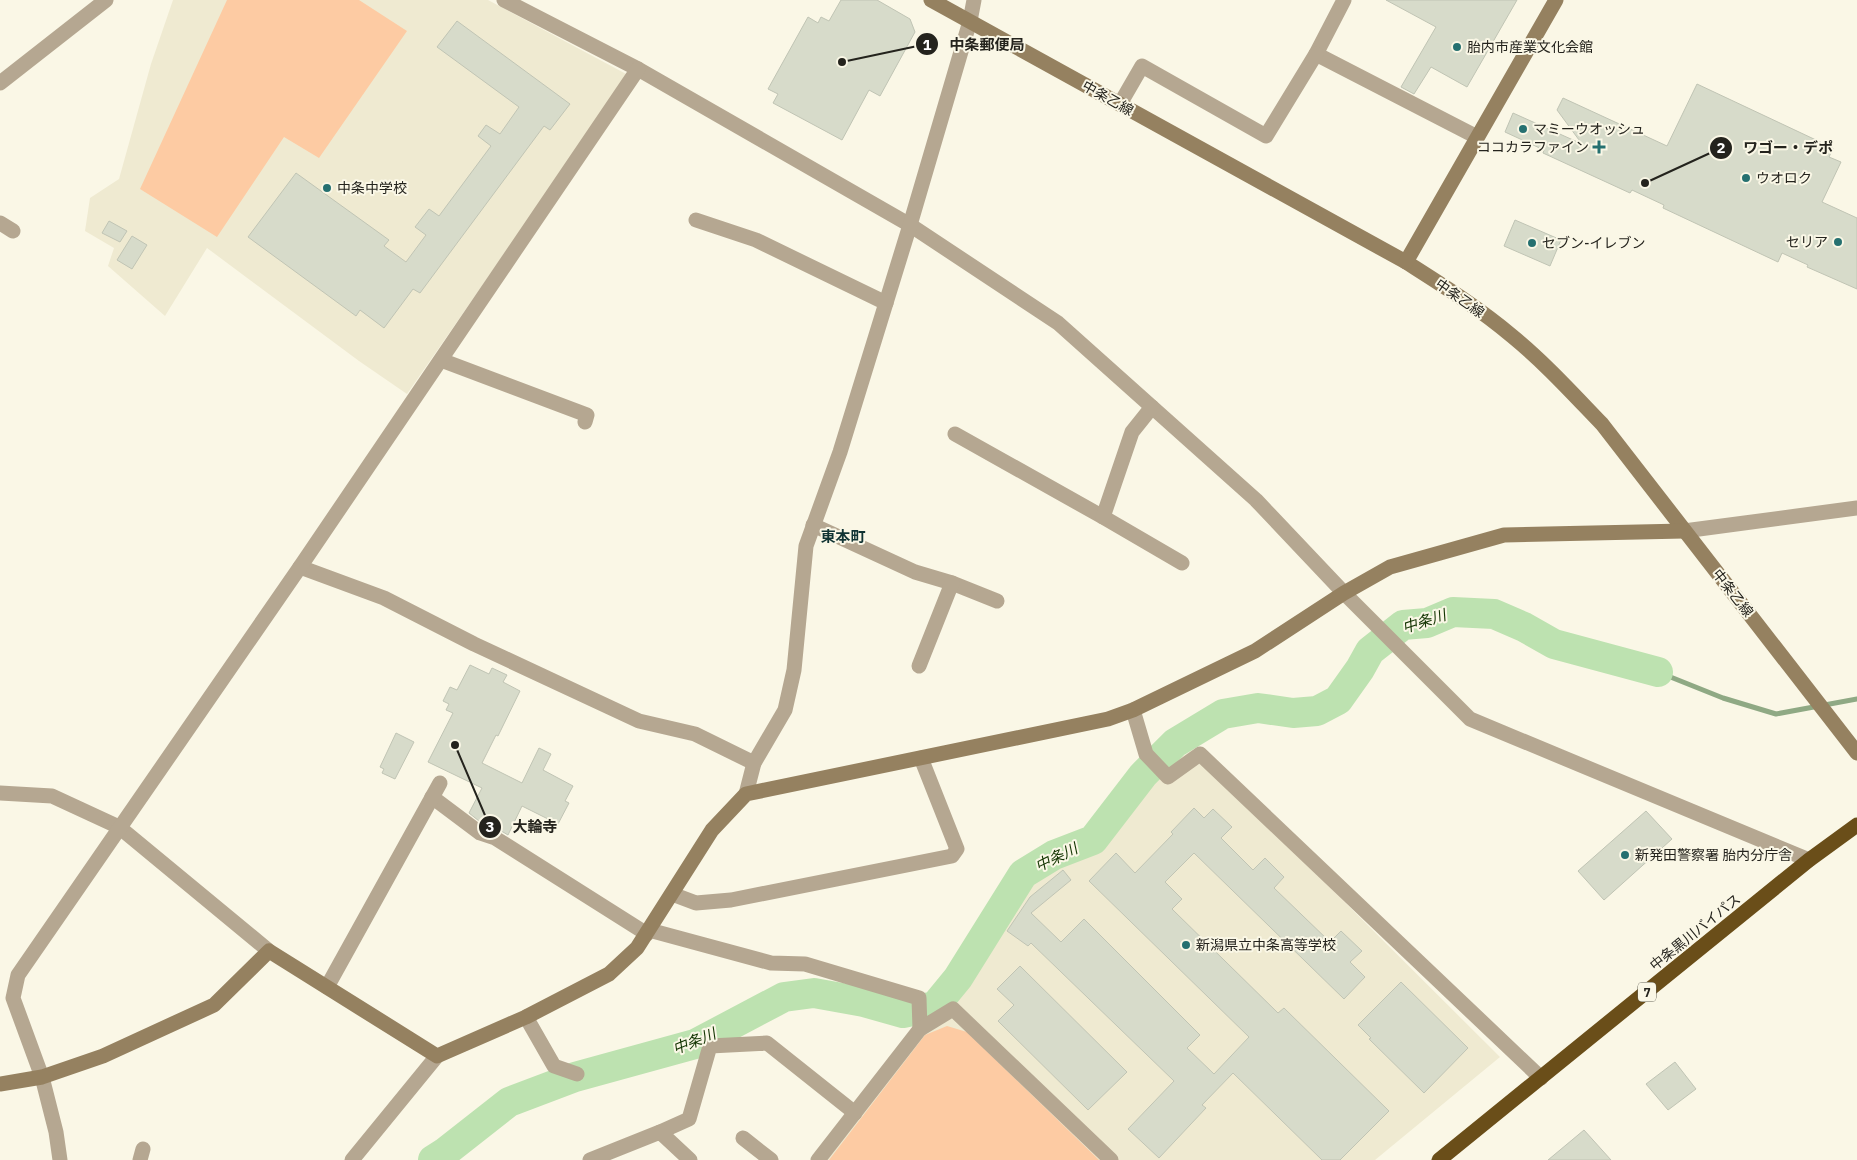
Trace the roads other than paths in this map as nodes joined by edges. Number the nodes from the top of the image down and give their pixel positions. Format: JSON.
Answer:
{"nodes":[{"id":1,"x":106,"y":0,"type":"edge"},
{"id":2,"x":504,"y":0,"type":"edge"},
{"id":3,"x":931,"y":0,"type":"edge"},
{"id":4,"x":974,"y":0,"type":"edge"},
{"id":5,"x":1344,"y":0,"type":"edge"},
{"id":6,"x":1556,"y":0,"type":"edge"},
{"id":7,"x":970,"y":21,"type":"junction"},
{"id":8,"x":1316,"y":54,"type":"junction"},
{"id":9,"x":638,"y":69,"type":"junction"},
{"id":10,"x":0,"y":82,"type":"edge"},
{"id":11,"x":1120,"y":104,"type":"junction"},
{"id":12,"x":1477,"y":137,"type":"junction"},
{"id":13,"x":696,"y":220,"type":"dead end"},
{"id":14,"x":910,"y":225,"type":"junction"},
{"id":15,"x":1406,"y":262,"type":"junction"},
{"id":16,"x":886,"y":303,"type":"junction"},
{"id":17,"x":441,"y":360,"type":"junction"},
{"id":18,"x":1152,"y":407,"type":"junction"},
{"id":19,"x":585,"y":422,"type":"dead end"},
{"id":20,"x":955,"y":434,"type":"dead end"},
{"id":21,"x":1857,"y":508,"type":"edge"},
{"id":22,"x":1103,"y":517,"type":"junction"},
{"id":23,"x":813,"y":525,"type":"junction"},
{"id":24,"x":1684,"y":531,"type":"junction"},
{"id":25,"x":1182,"y":563,"type":"dead end"},
{"id":26,"x":300,"y":567,"type":"junction"},
{"id":27,"x":952,"y":583,"type":"junction"},
{"id":28,"x":1344,"y":593,"type":"junction"},
{"id":29,"x":997,"y":600,"type":"dead end"},
{"id":30,"x":919,"y":666,"type":"dead end"},
{"id":31,"x":1133,"y":710,"type":"junction"},
{"id":32,"x":1857,"y":753,"type":"edge"},
{"id":33,"x":921,"y":758,"type":"junction"},
{"id":34,"x":754,"y":763,"type":"junction"},
{"id":35,"x":440,"y":783,"type":"dead end"},
{"id":36,"x":0,"y":793,"type":"edge"},
{"id":37,"x":746,"y":794,"type":"junction"},
{"id":38,"x":432,"y":797,"type":"junction"},
{"id":39,"x":1857,"y":825,"type":"edge"},
{"id":40,"x":119,"y":827,"type":"junction"},
{"id":41,"x":1809,"y":860,"type":"junction"},
{"id":42,"x":672,"y":894,"type":"junction"},
{"id":43,"x":648,"y":932,"type":"junction"},
{"id":44,"x":269,"y":951,"type":"junction"},
{"id":45,"x":327,"y":987,"type":"junction"},
{"id":46,"x":526,"y":1017,"type":"junction"},
{"id":47,"x":920,"y":1029,"type":"junction"},
{"id":48,"x":437,"y":1056,"type":"junction"},
{"id":49,"x":577,"y":1074,"type":"dead end"},
{"id":50,"x":42,"y":1077,"type":"junction"},
{"id":51,"x":1541,"y":1078,"type":"junction"},
{"id":52,"x":0,"y":1084,"type":"edge"},
{"id":53,"x":854,"y":1113,"type":"junction"},
{"id":54,"x":660,"y":1132,"type":"junction"},
{"id":55,"x":743,"y":1138,"type":"dead end"},
{"id":56,"x":60,"y":1160,"type":"edge"},
{"id":57,"x":352,"y":1160,"type":"edge"},
{"id":58,"x":590,"y":1160,"type":"edge"},
{"id":59,"x":690,"y":1160,"type":"edge"},
{"id":60,"x":771,"y":1160,"type":"edge"},
{"id":61,"x":818,"y":1160,"type":"edge"},
{"id":62,"x":1111,"y":1160,"type":"edge"},
{"id":63,"x":1439,"y":1160,"type":"edge"}],
"edges":[{"from":1,"to":10,"type":"street"},
{"from":2,"to":9,"type":"street"},
{"from":3,"to":7,"type":"street","name":"中条乙線"},
{"from":4,"to":7,"type":"street"},
{"from":5,"to":8,"type":"street"},
{"from":6,"to":12,"type":"street"},
{"from":7,"to":11,"type":"street","name":"中条乙線"},
{"from":7,"to":14,"type":"street"},
{"from":8,"to":11,"type":"street"},
{"from":8,"to":12,"type":"street"},
{"from":9,"to":14,"type":"street"},
{"from":9,"to":17,"type":"street"},
{"from":11,"to":15,"type":"street","name":"中条乙線"},
{"from":12,"to":15,"type":"street"},
{"from":13,"to":16,"type":"street"},
{"from":14,"to":16,"type":"street"},
{"from":14,"to":18,"type":"street"},
{"from":15,"to":24,"type":"street","name":"中条乙線"},
{"from":16,"to":23,"type":"street"},
{"from":17,"to":19,"type":"street"},
{"from":17,"to":26,"type":"street"},
{"from":18,"to":22,"type":"street"},
{"from":18,"to":28,"type":"street"},
{"from":20,"to":22,"type":"street"},
{"from":21,"to":24,"type":"street"},
{"from":22,"to":25,"type":"street"},
{"from":23,"to":27,"type":"street"},
{"from":23,"to":34,"type":"street"},
{"from":24,"to":28,"type":"street"},
{"from":24,"to":32,"type":"street","name":"中条乙線"},
{"from":26,"to":34,"type":"street"},
{"from":26,"to":40,"type":"street"},
{"from":27,"to":29,"type":"street"},
{"from":27,"to":30,"type":"street"},
{"from":28,"to":31,"type":"street"},
{"from":28,"to":41,"type":"street"},
{"from":31,"to":33,"type":"street"},
{"from":31,"to":51,"type":"street"},
{"from":33,"to":37,"type":"street"},
{"from":33,"to":42,"type":"street"},
{"from":34,"to":37,"type":"street"},
{"from":35,"to":38,"type":"street"},
{"from":36,"to":40,"type":"street"},
{"from":37,"to":42,"type":"street"},
{"from":38,"to":43,"type":"street"},
{"from":38,"to":45,"type":"street"},
{"from":39,"to":41,"type":"highway","name":"中条黒川バイパス","number":"7"},
{"from":40,"to":44,"type":"street"},
{"from":40,"to":50,"type":"street"},
{"from":41,"to":51,"type":"highway","name":"中条黒川バイパス","number":"7"},
{"from":42,"to":43,"type":"street"},
{"from":43,"to":46,"type":"street"},
{"from":43,"to":47,"type":"street"},
{"from":44,"to":45,"type":"street"},
{"from":44,"to":50,"type":"street"},
{"from":45,"to":48,"type":"street"},
{"from":46,"to":48,"type":"street"},
{"from":46,"to":49,"type":"street"},
{"from":47,"to":53,"type":"street"},
{"from":47,"to":62,"type":"street"},
{"from":48,"to":57,"type":"street"},
{"from":50,"to":52,"type":"street"},
{"from":50,"to":56,"type":"street"},
{"from":51,"to":63,"type":"highway","name":"中条黒川バイパス","number":"7"},
{"from":53,"to":54,"type":"street"},
{"from":53,"to":61,"type":"street"},
{"from":54,"to":58,"type":"street"},
{"from":54,"to":59,"type":"street"},
{"from":55,"to":60,"type":"street"}]}
